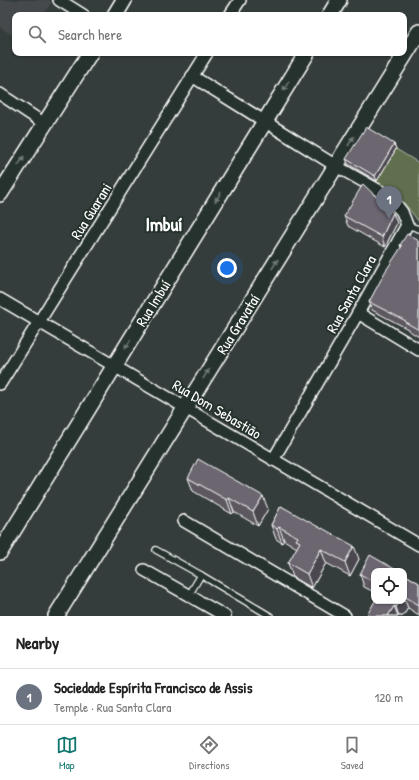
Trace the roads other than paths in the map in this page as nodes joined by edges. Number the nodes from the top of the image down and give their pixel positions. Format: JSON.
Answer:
{"nodes":[{"id":1,"x":59,"y":0,"type":"edge"},
{"id":2,"x":124,"y":0,"type":"edge"},
{"id":3,"x":240,"y":0,"type":"edge"},
{"id":4,"x":339,"y":0,"type":"edge"},
{"id":5,"x":78,"y":12,"type":"edge"},
{"id":6,"x":117,"y":12,"type":"edge"},
{"id":7,"x":232,"y":12,"type":"edge"},
{"id":8,"x":332,"y":12,"type":"edge"},
{"id":9,"x":419,"y":32,"type":"edge"},
{"id":10,"x":407,"y":51,"type":"edge"},
{"id":11,"x":88,"y":56,"type":"edge"},
{"id":12,"x":205,"y":56,"type":"edge"},
{"id":13,"x":305,"y":56,"type":"edge"},
{"id":14,"x":404,"y":56,"type":"edge"},
{"id":15,"x":192,"y":76,"type":"junction"},
{"id":16,"x":0,"y":94,"type":"edge"},
{"id":17,"x":265,"y":121,"type":"junction"},
{"id":18,"x":45,"y":124,"type":"junction"},
{"id":19,"x":336,"y":166,"type":"junction"},
{"id":20,"x":0,"y":194,"type":"edge"},
{"id":21,"x":407,"y":225,"type":"junction"},
{"id":22,"x":419,"y":229,"type":"edge"},
{"id":23,"x":0,"y":299,"type":"edge"},
{"id":24,"x":358,"y":313,"type":"junction"},
{"id":25,"x":39,"y":322,"type":"junction"},
{"id":26,"x":419,"y":350,"type":"edge"},
{"id":27,"x":115,"y":366,"type":"junction"},
{"id":28,"x":0,"y":384,"type":"edge"},
{"id":29,"x":186,"y":408,"type":"junction"},
{"id":30,"x":273,"y":460,"type":"junction"},
{"id":31,"x":184,"y":521,"type":"dead end"},
{"id":32,"x":419,"y":545,"type":"edge"},
{"id":33,"x":156,"y":550,"type":"dead end"},
{"id":34,"x":0,"y":552,"type":"edge"},
{"id":35,"x":144,"y":570,"type":"dead end"},
{"id":36,"x":201,"y":575,"type":"junction"},
{"id":37,"x":189,"y":595,"type":"junction"},
{"id":38,"x":56,"y":616,"type":"edge"},
{"id":39,"x":225,"y":616,"type":"edge"},
{"id":40,"x":270,"y":616,"type":"edge"},
{"id":41,"x":345,"y":616,"type":"edge"}],
"edges":[{"from":1,"to":5,"type":"street"},
{"from":2,"to":6,"type":"street"},
{"from":3,"to":7,"type":"street"},
{"from":4,"to":8,"type":"street"},
{"from":10,"to":9,"type":"street","name":"Rua Gravataí","one_way":true},
{"from":11,"to":18,"type":"street"},
{"from":12,"to":15,"type":"street","name":"Rua Guarani"},
{"from":13,"to":17,"type":"street","name":"Rua Imbuí","one_way":true},
{"from":19,"to":14,"type":"street","name":"Rua Gravataí","one_way":true},
{"from":15,"to":17,"type":"street"},
{"from":15,"to":25,"type":"street","name":"Rua Guarani"},
{"from":16,"to":18,"type":"street"},
{"from":17,"to":19,"type":"street"},
{"from":17,"to":27,"type":"street","name":"Rua Imbuí","one_way":true},
{"from":20,"to":18,"type":"street","one_way":true},
{"from":19,"to":21,"type":"street"},
{"from":29,"to":19,"type":"street","name":"Rua Gravataí","one_way":true},
{"from":21,"to":22,"type":"lane"},
{"from":21,"to":24,"type":"street","name":"Rua Santa Clara"},
{"from":23,"to":25,"type":"street","name":"Rua Dom Sebastião"},
{"from":24,"to":26,"type":"street"},
{"from":24,"to":30,"type":"street","name":"Rua Santa Clara"},
{"from":25,"to":27,"type":"street","name":"Rua Dom Sebastião"},
{"from":25,"to":28,"type":"street","name":"Rua Guarani"},
{"from":27,"to":29,"type":"street","name":"Rua Dom Sebastião"},
{"from":27,"to":34,"type":"street","name":"Rua Imbuí"},
{"from":29,"to":30,"type":"street","name":"Rua Dom Sebastião"},
{"from":29,"to":38,"type":"street","name":"Rua Gravataí"},
{"from":30,"to":32,"type":"street","name":"Rua Dom Sebastião"},
{"from":31,"to":41,"type":"street"},
{"from":33,"to":36,"type":"lane"},
{"from":35,"to":37,"type":"street"},
{"from":36,"to":37,"type":"lane"},
{"from":36,"to":40,"type":"lane"},
{"from":37,"to":39,"type":"street"}]}
